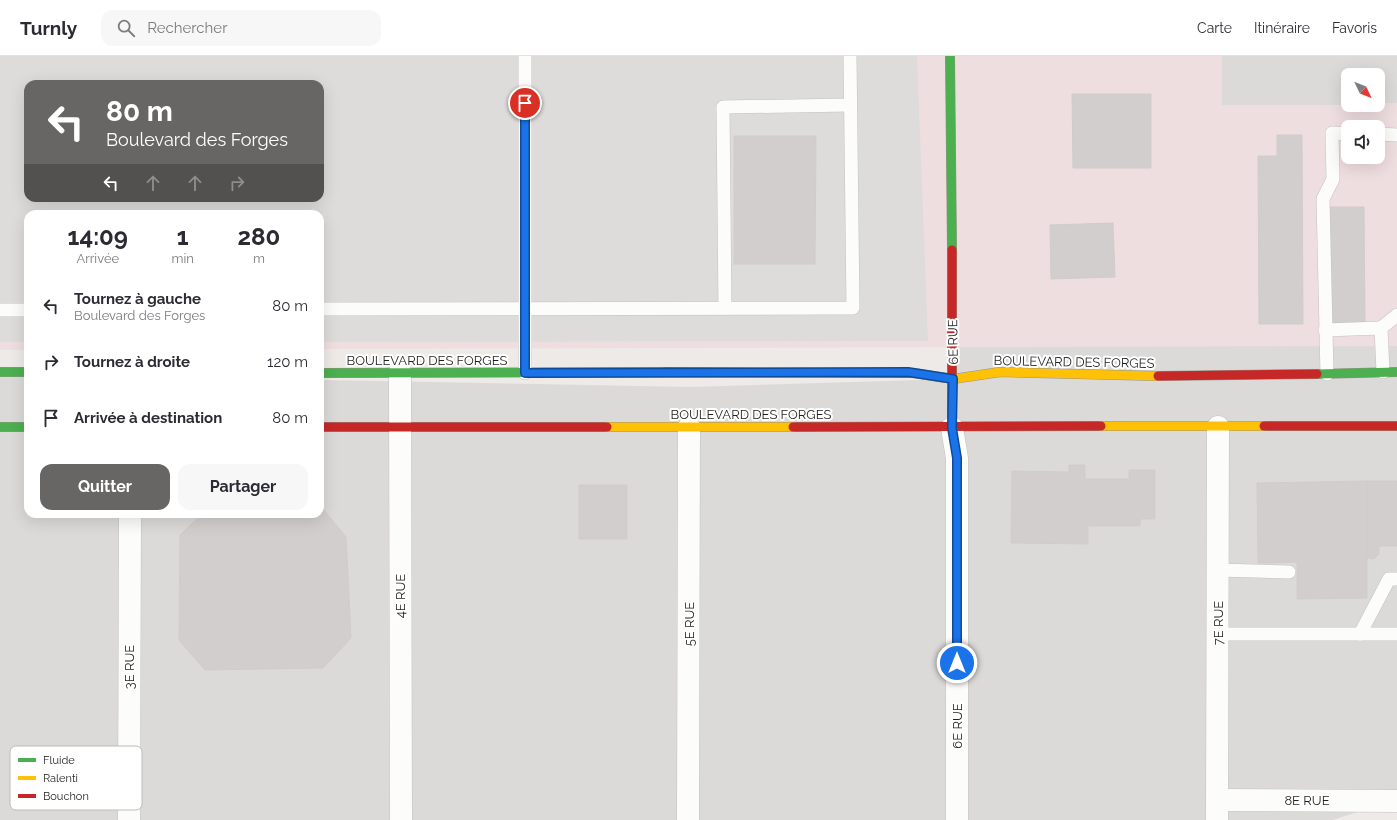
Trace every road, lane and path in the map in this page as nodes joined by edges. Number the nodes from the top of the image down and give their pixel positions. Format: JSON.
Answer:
{"nodes":[{"id":1,"x":525,"y":56,"type":"edge"},
{"id":2,"x":850,"y":56,"type":"edge"},
{"id":3,"x":950,"y":56,"type":"edge"},
{"id":4,"x":850,"y":105,"type":"junction"},
{"id":5,"x":1341,"y":134,"type":"edge"},
{"id":6,"x":1385,"y":134,"type":"edge"},
{"id":7,"x":1397,"y":135,"type":"edge"},
{"id":8,"x":725,"y":308,"type":"junction"},
{"id":9,"x":324,"y":309,"type":"edge"},
{"id":10,"x":525,"y":309,"type":"junction"},
{"id":11,"x":0,"y":310,"type":"edge"},
{"id":12,"x":24,"y":310,"type":"edge"},
{"id":13,"x":1397,"y":315,"type":"edge"},
{"id":14,"x":1382,"y":328,"type":"junction"},
{"id":15,"x":1325,"y":330,"type":"junction"},
{"id":16,"x":0,"y":372,"type":"edge"},
{"id":17,"x":24,"y":372,"type":"edge"},
{"id":18,"x":400,"y":372,"type":"junction"},
{"id":19,"x":1383,"y":372,"type":"junction"},
{"id":20,"x":1397,"y":372,"type":"edge"},
{"id":21,"x":324,"y":373,"type":"edge"},
{"id":22,"x":525,"y":373,"type":"junction"},
{"id":23,"x":1327,"y":374,"type":"junction"},
{"id":24,"x":953,"y":379,"type":"junction"},
{"id":25,"x":1218,"y":426,"type":"junction"},
{"id":26,"x":1397,"y":426,"type":"edge"},
{"id":27,"x":0,"y":427,"type":"edge"},
{"id":28,"x":24,"y":427,"type":"edge"},
{"id":29,"x":324,"y":427,"type":"edge"},
{"id":30,"x":400,"y":427,"type":"junction"},
{"id":31,"x":689,"y":427,"type":"junction"},
{"id":32,"x":952,"y":428,"type":"junction"},
{"id":33,"x":130,"y":518,"type":"edge"},
{"id":34,"x":1218,"y":570,"type":"junction"},
{"id":35,"x":1289,"y":572,"type":"dead end"},
{"id":36,"x":1397,"y":579,"type":"edge"},
{"id":37,"x":1218,"y":634,"type":"junction"},
{"id":38,"x":1360,"y":634,"type":"junction"},
{"id":39,"x":1397,"y":634,"type":"edge"},
{"id":40,"x":129,"y":746,"type":"edge"},
{"id":41,"x":1397,"y":801,"type":"edge"},
{"id":42,"x":129,"y":810,"type":"edge"},
{"id":43,"x":1217,"y":810,"type":"edge"},
{"id":44,"x":129,"y":820,"type":"edge"},
{"id":45,"x":401,"y":820,"type":"edge"},
{"id":46,"x":688,"y":820,"type":"edge"},
{"id":47,"x":956,"y":820,"type":"edge"}],
"edges":[{"from":1,"to":10,"type":"lane"},
{"from":2,"to":4,"type":"lane"},
{"from":3,"to":24,"type":"main road","name":"6E RUE"},
{"from":4,"to":8,"type":"lane"},
{"from":4,"to":8,"type":"lane"},
{"from":5,"to":15,"type":"lane"},
{"from":6,"to":7,"type":"lane"},
{"from":8,"to":10,"type":"lane"},
{"from":9,"to":10,"type":"lane"},
{"from":10,"to":22,"type":"lane"},
{"from":11,"to":12,"type":"lane"},
{"from":13,"to":14,"type":"lane"},
{"from":14,"to":15,"type":"lane"},
{"from":14,"to":19,"type":"lane"},
{"from":15,"to":23,"type":"lane"},
{"from":16,"to":17,"type":"main road"},
{"from":18,"to":21,"type":"main road","name":"BOULEVARD DES FORGES"},
{"from":18,"to":22,"type":"main road","name":"BOULEVARD DES FORGES"},
{"from":18,"to":30,"type":"street","name":"4E RUE"},
{"from":19,"to":20,"type":"main road","name":"BOULEVARD DES FORGES"},
{"from":19,"to":23,"type":"main road","name":"BOULEVARD DES FORGES"},
{"from":22,"to":24,"type":"main road","name":"BOULEVARD DES FORGES"},
{"from":23,"to":24,"type":"main road","name":"BOULEVARD DES FORGES"},
{"from":24,"to":32,"type":"main road","name":"6E RUE"},
{"from":25,"to":26,"type":"main road","name":"BOULEVARD DES FORGES"},
{"from":25,"to":32,"type":"main road","name":"BOULEVARD DES FORGES"},
{"from":25,"to":34,"type":"street","name":"7E RUE"},
{"from":27,"to":28,"type":"main road"},
{"from":29,"to":30,"type":"main road","name":"BOULEVARD DES FORGES"},
{"from":30,"to":31,"type":"main road","name":"BOULEVARD DES FORGES"},
{"from":30,"to":45,"type":"street","name":"4E RUE"},
{"from":31,"to":32,"type":"main road","name":"BOULEVARD DES FORGES"},
{"from":31,"to":46,"type":"street","name":"5E RUE"},
{"from":32,"to":47,"type":"street","name":"6E RUE"},
{"from":33,"to":40,"type":"street","name":"3E RUE"},
{"from":34,"to":35,"type":"lane"},
{"from":34,"to":37,"type":"street","name":"7E RUE"},
{"from":36,"to":38,"type":"lane"},
{"from":37,"to":38,"type":"lane"},
{"from":37,"to":43,"type":"street","name":"7E RUE"},
{"from":38,"to":39,"type":"lane"},
{"from":41,"to":43,"type":"street","name":"8E RUE"},
{"from":42,"to":44,"type":"street","name":"3E RUE"}]}
